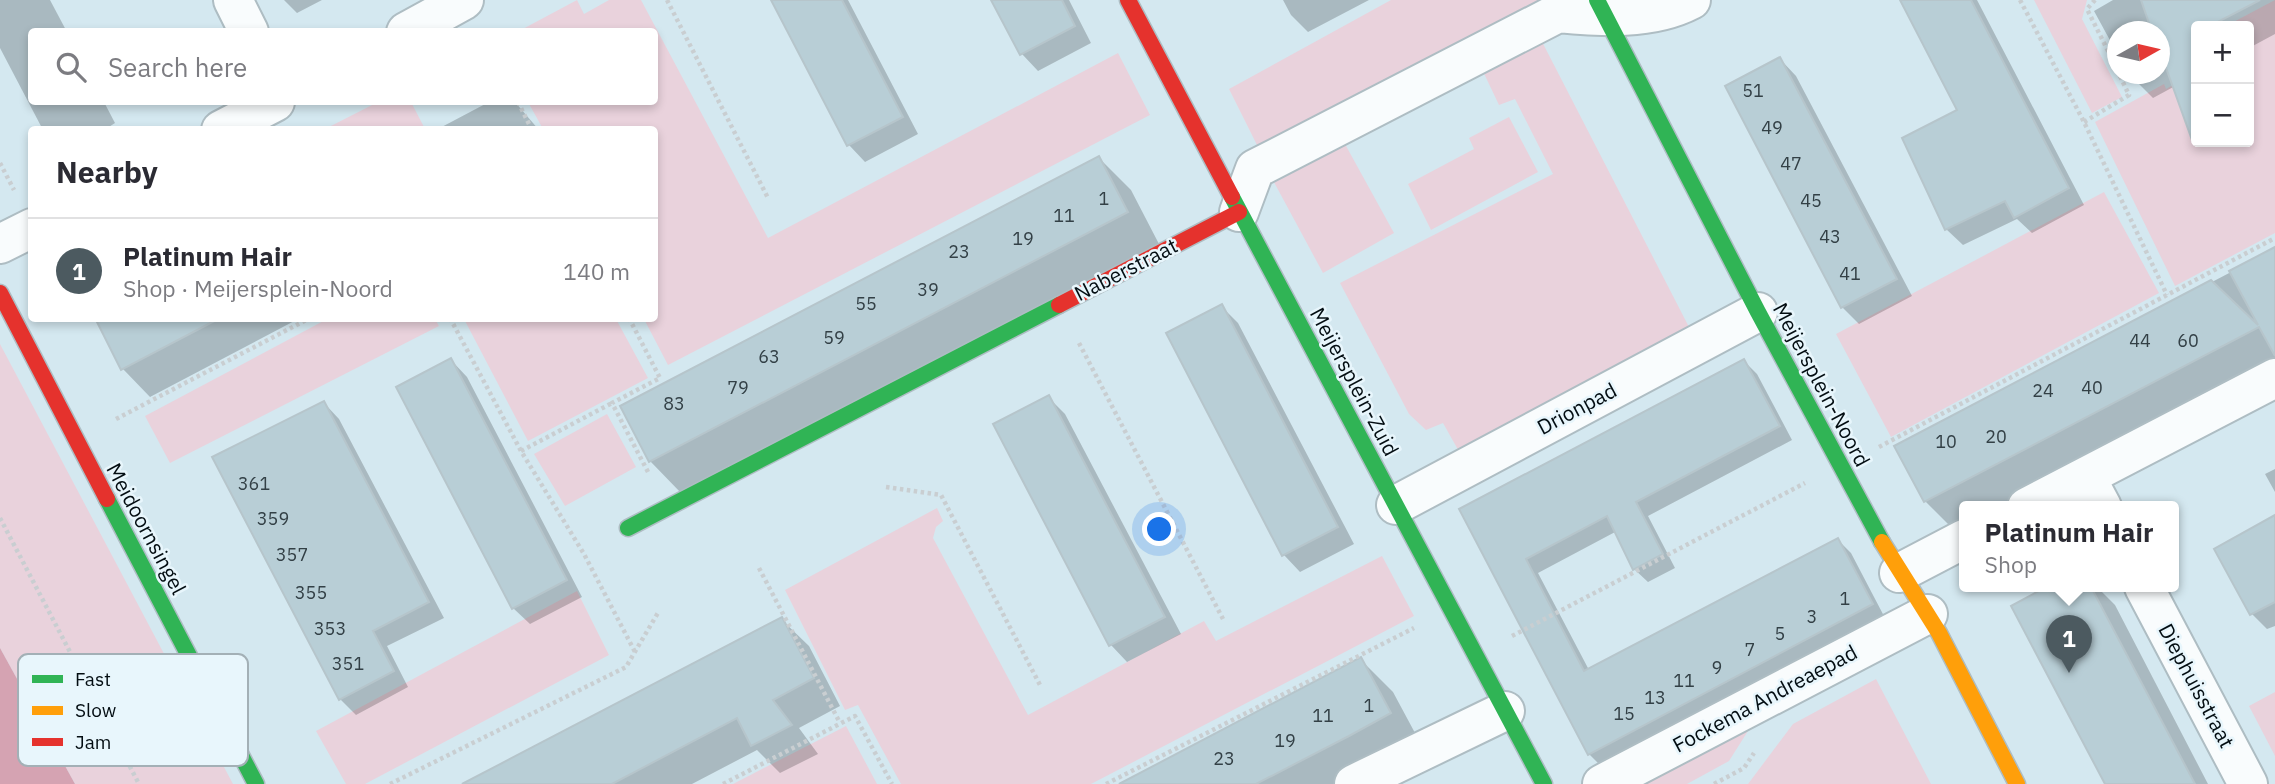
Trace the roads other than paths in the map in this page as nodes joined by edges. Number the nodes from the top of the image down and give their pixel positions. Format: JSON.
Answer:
{"nodes":[{"id":1,"x":233,"y":0,"type":"edge"},
{"id":2,"x":464,"y":0,"type":"edge"},
{"id":3,"x":1128,"y":0,"type":"edge"},
{"id":4,"x":1691,"y":0,"type":"edge"},
{"id":5,"x":1601,"y":9,"type":"edge"},
{"id":6,"x":247,"y":28,"type":"edge"},
{"id":7,"x":413,"y":28,"type":"edge"},
{"id":8,"x":269,"y":105,"type":"edge"},
{"id":9,"x":229,"y":126,"type":"edge"},
{"id":10,"x":1239,"y":212,"type":"junction"},
{"id":11,"x":28,"y":230,"type":"edge"},
{"id":12,"x":0,"y":244,"type":"edge"},
{"id":13,"x":0,"y":293,"type":"edge"},
{"id":14,"x":1758,"y":312,"type":"junction"},
{"id":15,"x":2275,"y":378,"type":"edge"},
{"id":16,"x":2094,"y":492,"type":"edge"},
{"id":17,"x":2054,"y":501,"type":"edge"},
{"id":18,"x":1396,"y":505,"type":"junction"},
{"id":19,"x":628,"y":528,"type":"dead end"},
{"id":20,"x":1959,"y":542,"type":"edge"},
{"id":21,"x":1899,"y":573,"type":"junction"},
{"id":22,"x":2147,"y":592,"type":"edge"},
{"id":23,"x":1928,"y":614,"type":"junction"},
{"id":24,"x":188,"y":654,"type":"edge"},
{"id":25,"x":1505,"y":711,"type":"junction"},
{"id":26,"x":247,"y":766,"type":"edge"},
{"id":27,"x":256,"y":784,"type":"edge"},
{"id":28,"x":1354,"y":784,"type":"edge"},
{"id":29,"x":1544,"y":784,"type":"edge"},
{"id":30,"x":1602,"y":784,"type":"edge"},
{"id":31,"x":2017,"y":784,"type":"edge"},
{"id":32,"x":2248,"y":784,"type":"edge"}],
"edges":[{"from":1,"to":6,"type":"street"},
{"from":2,"to":7,"type":"street"},
{"from":3,"to":10,"type":"street","name":"Meijersplein-Zuid"},
{"from":4,"to":5,"type":"street"},
{"from":5,"to":10,"type":"street"},
{"from":5,"to":14,"type":"street","name":"Meijersplein-Noord"},
{"from":8,"to":9,"type":"street"},
{"from":10,"to":18,"type":"street","name":"Meijersplein-Zuid"},
{"from":10,"to":19,"type":"street","name":"Naberstraat"},
{"from":11,"to":12,"type":"street"},
{"from":13,"to":24,"type":"street","name":"Meidoornsingel"},
{"from":14,"to":18,"type":"street","name":"Drionpad"},
{"from":14,"to":21,"type":"street","name":"Meijersplein-Noord"},
{"from":15,"to":16,"type":"street"},
{"from":16,"to":17,"type":"street"},
{"from":18,"to":25,"type":"street","name":"Meijersplein-Zuid"},
{"from":20,"to":21,"type":"street"},
{"from":21,"to":23,"type":"street","name":"Meijersplein-Noord"},
{"from":22,"to":32,"type":"street","name":"Diephuisstraat"},
{"from":23,"to":30,"type":"street","name":"Fockema Andreaepad"},
{"from":23,"to":31,"type":"street","name":"Meijersplein-Noord"},
{"from":25,"to":28,"type":"street"},
{"from":25,"to":29,"type":"street","name":"Meijersplein-Zuid"},
{"from":26,"to":27,"type":"street","name":"Meidoornsingel"}]}
